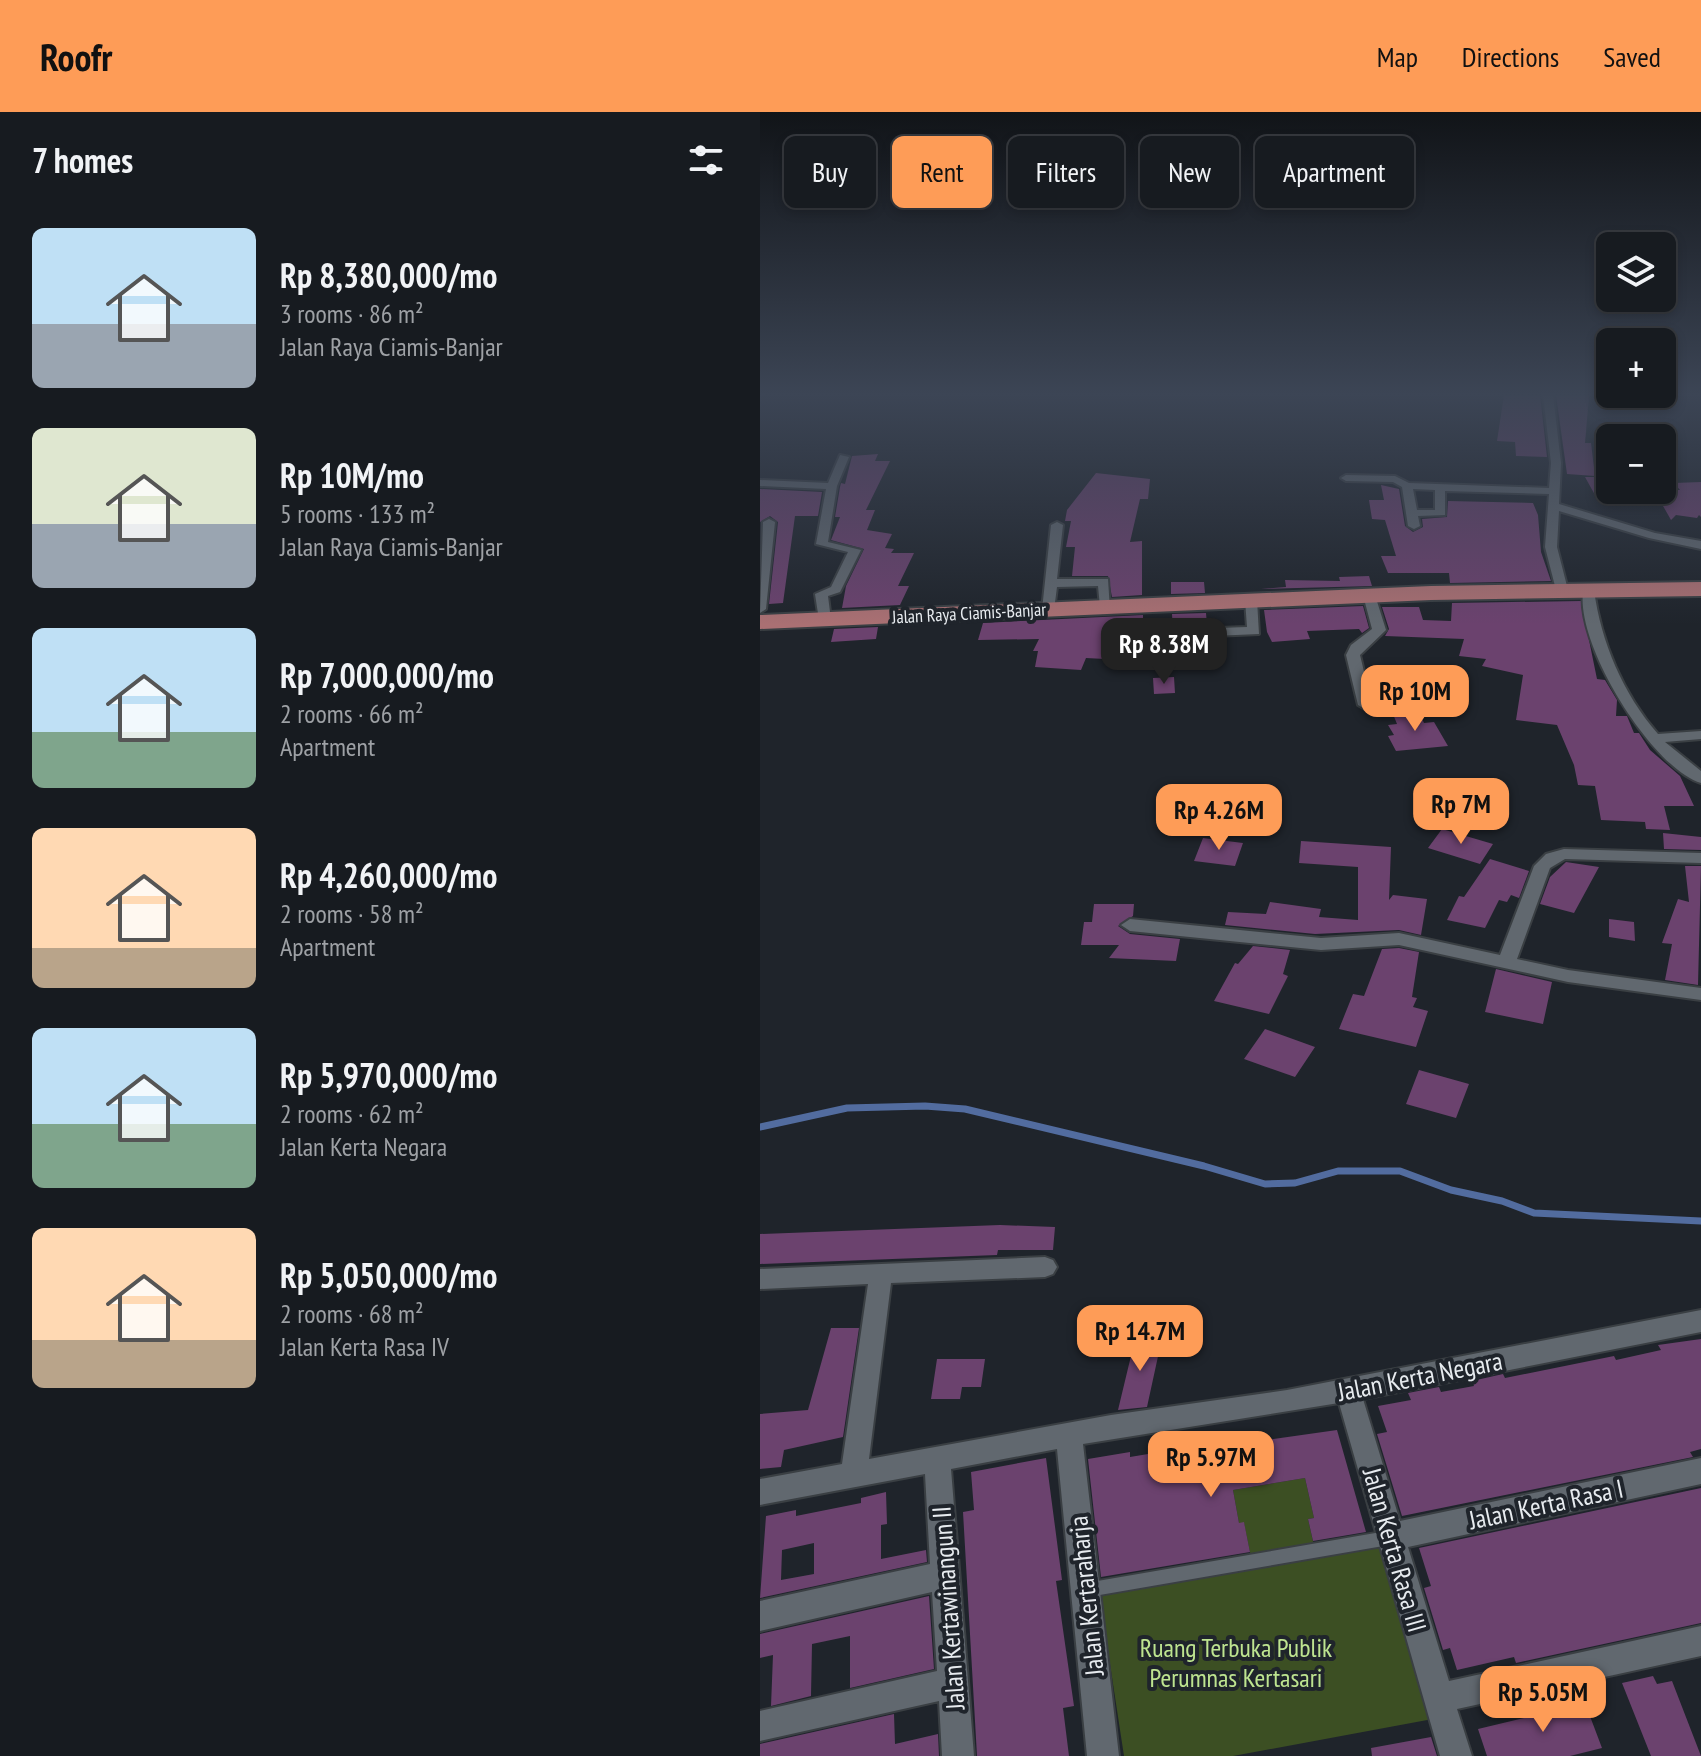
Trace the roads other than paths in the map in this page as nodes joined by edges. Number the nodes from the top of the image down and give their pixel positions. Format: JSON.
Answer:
{"nodes":[{"id":1,"x":838,"y":472,"type":"edge"},
{"id":2,"x":1555,"y":472,"type":"edge"},
{"id":3,"x":1346,"y":478,"type":"dead end"},
{"id":4,"x":760,"y":483,"type":"edge"},
{"id":5,"x":832,"y":486,"type":"junction"},
{"id":6,"x":1407,"y":486,"type":"junction"},
{"id":7,"x":1440,"y":489,"type":"junction"},
{"id":8,"x":1556,"y":491,"type":"junction"},
{"id":9,"x":1554,"y":506,"type":"junction"},
{"id":10,"x":1412,"y":513,"type":"junction"},
{"id":11,"x":1057,"y":525,"type":"dead end"},
{"id":12,"x":1414,"y":526,"type":"dead end"},
{"id":13,"x":765,"y":530,"type":"edge"},
{"id":14,"x":1701,"y":545,"type":"edge"},
{"id":15,"x":763,"y":553,"type":"edge"},
{"id":16,"x":762,"y":580,"type":"edge"},
{"id":17,"x":1051,"y":583,"type":"junction"},
{"id":18,"x":1701,"y":589,"type":"edge"},
{"id":19,"x":1562,"y":590,"type":"junction"},
{"id":20,"x":1588,"y":590,"type":"junction"},
{"id":21,"x":1369,"y":595,"type":"junction"},
{"id":22,"x":1251,"y":600,"type":"junction"},
{"id":23,"x":1106,"y":607,"type":"junction"},
{"id":24,"x":760,"y":609,"type":"edge"},
{"id":25,"x":1048,"y":610,"type":"junction"},
{"id":26,"x":825,"y":620,"type":"junction"},
{"id":27,"x":760,"y":622,"type":"edge"},
{"id":28,"x":1190,"y":633,"type":"dead end"},
{"id":29,"x":1365,"y":705,"type":"dead end"},
{"id":30,"x":1701,"y":735,"type":"edge"},
{"id":31,"x":1653,"y":739,"type":"junction"},
{"id":32,"x":1701,"y":778,"type":"edge"},
{"id":33,"x":1701,"y":858,"type":"edge"},
{"id":34,"x":1130,"y":925,"type":"dead end"},
{"id":35,"x":1506,"y":964,"type":"junction"},
{"id":36,"x":1701,"y":994,"type":"edge"},
{"id":37,"x":1045,"y":1267,"type":"dead end"},
{"id":38,"x":881,"y":1273,"type":"junction"},
{"id":39,"x":760,"y":1279,"type":"edge"},
{"id":40,"x":1701,"y":1321,"type":"edge"},
{"id":41,"x":1348,"y":1390,"type":"junction"},
{"id":42,"x":1069,"y":1435,"type":"junction"},
{"id":43,"x":937,"y":1459,"type":"junction"},
{"id":44,"x":1701,"y":1471,"type":"edge"},
{"id":45,"x":854,"y":1475,"type":"junction"},
{"id":46,"x":760,"y":1492,"type":"edge"},
{"id":47,"x":1391,"y":1537,"type":"junction"},
{"id":48,"x":946,"y":1575,"type":"junction"},
{"id":49,"x":1087,"y":1590,"type":"junction"},
{"id":50,"x":760,"y":1616,"type":"edge"},
{"id":51,"x":1701,"y":1641,"type":"edge"},
{"id":52,"x":954,"y":1682,"type":"junction"},
{"id":53,"x":1439,"y":1698,"type":"junction"},
{"id":54,"x":760,"y":1726,"type":"edge"},
{"id":55,"x":958,"y":1756,"type":"edge"},
{"id":56,"x":1103,"y":1756,"type":"edge"},
{"id":57,"x":1456,"y":1756,"type":"edge"}],
"edges":[{"from":1,"to":5,"type":"street"},
{"from":2,"to":8,"type":"street"},
{"from":3,"to":6,"type":"street"},
{"from":4,"to":5,"type":"street"},
{"from":5,"to":26,"type":"street"},
{"from":6,"to":7,"type":"street"},
{"from":6,"to":10,"type":"street"},
{"from":7,"to":8,"type":"street"},
{"from":7,"to":10,"type":"street"},
{"from":8,"to":9,"type":"street"},
{"from":9,"to":14,"type":"street"},
{"from":9,"to":19,"type":"street"},
{"from":10,"to":12,"type":"street"},
{"from":11,"to":17,"type":"street"},
{"from":13,"to":15,"type":"street"},
{"from":15,"to":16,"type":"street"},
{"from":16,"to":24,"type":"street"},
{"from":17,"to":23,"type":"street"},
{"from":17,"to":25,"type":"street"},
{"from":18,"to":20,"type":"highway","name":"Jalan Raya Ciamis-Banjar"},
{"from":19,"to":20,"type":"highway","name":"Jalan Raya Ciamis-Banjar"},
{"from":19,"to":21,"type":"highway","name":"Jalan Raya Ciamis-Banjar"},
{"from":20,"to":31,"type":"street"},
{"from":21,"to":22,"type":"highway","name":"Jalan Raya Ciamis-Banjar"},
{"from":21,"to":29,"type":"street"},
{"from":22,"to":23,"type":"highway","name":"Jalan Raya Ciamis-Banjar"},
{"from":22,"to":28,"type":"street"},
{"from":23,"to":25,"type":"highway","name":"Jalan Raya Ciamis-Banjar"},
{"from":25,"to":26,"type":"highway","name":"Jalan Raya Ciamis-Banjar"},
{"from":26,"to":27,"type":"highway","name":"Jalan Raya Ciamis-Banjar"},
{"from":30,"to":31,"type":"street"},
{"from":31,"to":32,"type":"street"},
{"from":33,"to":35,"type":"street"},
{"from":34,"to":35,"type":"street"},
{"from":35,"to":36,"type":"street"},
{"from":37,"to":38,"type":"street"},
{"from":38,"to":39,"type":"street"},
{"from":38,"to":45,"type":"street"},
{"from":40,"to":41,"type":"street","name":"Jalan Kerta Negara"},
{"from":41,"to":42,"type":"street","name":"Jalan Kerta Negara"},
{"from":41,"to":47,"type":"street","name":"Jalan Kerta Rasa III"},
{"from":42,"to":43,"type":"street","name":"Jalan Kerta Negara"},
{"from":42,"to":49,"type":"street","name":"Jalan Kertaraharja"},
{"from":43,"to":45,"type":"street","name":"Jalan Kerta Negara"},
{"from":43,"to":48,"type":"street","name":"Jalan Kertawinangun II"},
{"from":44,"to":47,"type":"street","name":"Jalan Kerta Rasa I"},
{"from":45,"to":46,"type":"street","name":"Jalan Kerta Negara"},
{"from":47,"to":49,"type":"lane"},
{"from":47,"to":53,"type":"street","name":"Jalan Kerta Rasa III"},
{"from":48,"to":50,"type":"street"},
{"from":48,"to":52,"type":"street","name":"Jalan Kertawinangun II"},
{"from":49,"to":56,"type":"street","name":"Jalan Kertaraharja"},
{"from":51,"to":53,"type":"street"},
{"from":52,"to":54,"type":"street"},
{"from":52,"to":55,"type":"street","name":"Jalan Kertawinangun II"},
{"from":53,"to":57,"type":"street","name":"Jalan Kerta Rasa III"}]}
